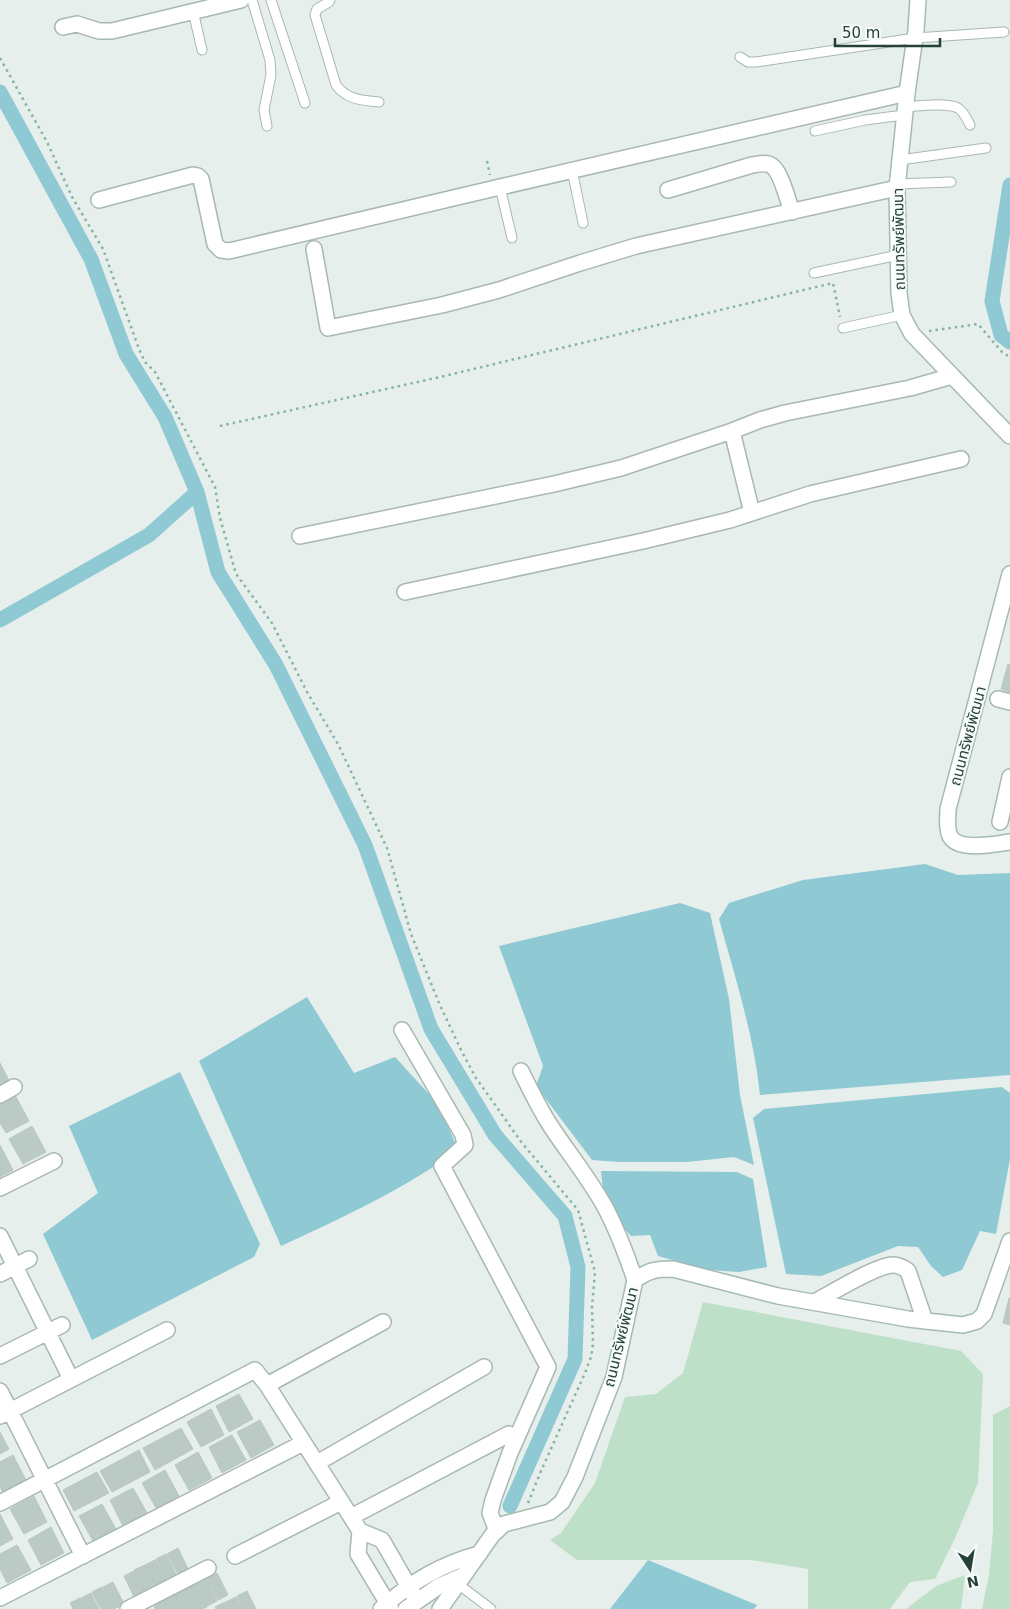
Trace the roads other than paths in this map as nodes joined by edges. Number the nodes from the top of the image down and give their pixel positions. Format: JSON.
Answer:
{"nodes":[{"id":1,"x":241,"y":0,"type":"edge"},
{"id":2,"x":252,"y":0,"type":"edge"},
{"id":3,"x":271,"y":0,"type":"edge"},
{"id":4,"x":330,"y":0,"type":"edge"},
{"id":5,"x":918,"y":0,"type":"edge"},
{"id":6,"x":193,"y":11,"type":"junction"},
{"id":7,"x":63,"y":27,"type":"dead end"},
{"id":8,"x":1004,"y":32,"type":"dead end"},
{"id":9,"x":915,"y":38,"type":"junction"},
{"id":10,"x":202,"y":50,"type":"dead end"},
{"id":11,"x":740,"y":57,"type":"dead end"},
{"id":12,"x":379,"y":102,"type":"dead end"},
{"id":13,"x":305,"y":103,"type":"dead end"},
{"id":14,"x":906,"y":105,"type":"junction"},
{"id":15,"x":970,"y":125,"type":"dead end"},
{"id":16,"x":267,"y":126,"type":"dead end"},
{"id":17,"x":815,"y":131,"type":"dead end"},
{"id":18,"x":986,"y":148,"type":"dead end"},
{"id":19,"x":900,"y":160,"type":"junction"},
{"id":20,"x":572,"y":170,"type":"junction"},
{"id":21,"x":951,"y":182,"type":"dead end"},
{"id":22,"x":897,"y":186,"type":"junction"},
{"id":23,"x":500,"y":187,"type":"junction"},
{"id":24,"x":668,"y":190,"type":"dead end"},
{"id":25,"x":99,"y":200,"type":"dead end"},
{"id":26,"x":792,"y":212,"type":"junction"},
{"id":27,"x":583,"y":223,"type":"dead end"},
{"id":28,"x":512,"y":238,"type":"dead end"},
{"id":29,"x":314,"y":249,"type":"dead end"},
{"id":30,"x":898,"y":255,"type":"junction"},
{"id":31,"x":814,"y":273,"type":"dead end"},
{"id":32,"x":902,"y":315,"type":"junction"},
{"id":33,"x":843,"y":328,"type":"road end"},
{"id":34,"x":952,"y":376,"type":"junction"},
{"id":35,"x":732,"y":432,"type":"junction"},
{"id":36,"x":1010,"y":436,"type":"edge"},
{"id":37,"x":961,"y":458,"type":"dead end"},
{"id":38,"x":752,"y":513,"type":"junction"},
{"id":39,"x":300,"y":536,"type":"dead end"},
{"id":40,"x":1010,"y":574,"type":"edge"},
{"id":41,"x":405,"y":592,"type":"dead end"},
{"id":42,"x":1010,"y":777,"type":"edge"},
{"id":43,"x":1000,"y":822,"type":"dead end"},
{"id":44,"x":1010,"y":842,"type":"edge"},
{"id":45,"x":402,"y":1030,"type":"dead end"},
{"id":46,"x":521,"y":1071,"type":"dead end"},
{"id":47,"x":14,"y":1087,"type":"dead end"},
{"id":48,"x":0,"y":1095,"type":"edge"},
{"id":49,"x":54,"y":1161,"type":"dead end"},
{"id":50,"x":0,"y":1188,"type":"edge"},
{"id":51,"x":0,"y":1236,"type":"edge"},
{"id":52,"x":1010,"y":1241,"type":"edge"},
{"id":53,"x":29,"y":1259,"type":"dead end"},
{"id":54,"x":15,"y":1267,"type":"junction"},
{"id":55,"x":0,"y":1274,"type":"edge"},
{"id":56,"x":635,"y":1280,"type":"junction"},
{"id":57,"x":815,"y":1302,"type":"junction"},
{"id":58,"x":925,"y":1321,"type":"junction"},
{"id":59,"x":383,"y":1322,"type":"dead end"},
{"id":60,"x":62,"y":1325,"type":"dead end"},
{"id":61,"x":167,"y":1330,"type":"dead end"},
{"id":62,"x":48,"y":1332,"type":"junction"},
{"id":63,"x":0,"y":1356,"type":"edge"},
{"id":64,"x":484,"y":1367,"type":"dead end"},
{"id":65,"x":71,"y":1379,"type":"junction"},
{"id":66,"x":267,"y":1385,"type":"junction"},
{"id":67,"x":0,"y":1391,"type":"edge"},
{"id":68,"x":5,"y":1413,"type":"edge"},
{"id":69,"x":508,"y":1434,"type":"dead end"},
{"id":70,"x":303,"y":1443,"type":"junction"},
{"id":71,"x":316,"y":1462,"type":"junction"},
{"id":72,"x":44,"y":1480,"type":"junction"},
{"id":73,"x":341,"y":1502,"type":"junction"},
{"id":74,"x":0,"y":1503,"type":"edge"},
{"id":75,"x":351,"y":1517,"type":"junction"},
{"id":76,"x":360,"y":1531,"type":"junction"},
{"id":77,"x":497,"y":1531,"type":"junction"},
{"id":78,"x":479,"y":1554,"type":"junction"},
{"id":79,"x":83,"y":1556,"type":"junction"},
{"id":80,"x":236,"y":1556,"type":"dead end"},
{"id":81,"x":208,"y":1568,"type":"dead end"},
{"id":82,"x":461,"y":1580,"type":"junction"},
{"id":83,"x":409,"y":1586,"type":"junction"},
{"id":84,"x":0,"y":1598,"type":"edge"},
{"id":85,"x":150,"y":1604,"type":"edge"},
{"id":86,"x":411,"y":1605,"type":"edge"},
{"id":87,"x":386,"y":1607,"type":"edge"},
{"id":88,"x":128,"y":1609,"type":"edge"},
{"id":89,"x":440,"y":1609,"type":"edge"},
{"id":90,"x":490,"y":1609,"type":"edge"}],
"edges":[{"from":1,"to":6,"type":"street"},
{"from":2,"to":16,"type":"lane"},
{"from":3,"to":13,"type":"lane"},
{"from":4,"to":12,"type":"lane"},
{"from":5,"to":9,"type":"street","name":"ถนนทรัพย์พัฒนา"},
{"from":6,"to":7,"type":"street"},
{"from":6,"to":10,"type":"lane"},
{"from":8,"to":9,"type":"lane"},
{"from":9,"to":11,"type":"lane"},
{"from":9,"to":14,"type":"street","name":"ถนนทรัพย์พัฒนา"},
{"from":14,"to":15,"type":"lane"},
{"from":14,"to":17,"type":"lane"},
{"from":14,"to":19,"type":"street","name":"ถนนทรัพย์พัฒนา"},
{"from":14,"to":20,"type":"street"},
{"from":18,"to":19,"type":"lane"},
{"from":19,"to":22,"type":"street","name":"ถนนทรัพย์พัฒนา"},
{"from":20,"to":23,"type":"street"},
{"from":20,"to":27,"type":"lane"},
{"from":21,"to":22,"type":"lane"},
{"from":22,"to":26,"type":"street"},
{"from":22,"to":30,"type":"street","name":"ถนนทรัพย์พัฒนา"},
{"from":23,"to":25,"type":"street"},
{"from":23,"to":28,"type":"lane"},
{"from":24,"to":26,"type":"street"},
{"from":26,"to":29,"type":"street"},
{"from":30,"to":31,"type":"lane"},
{"from":30,"to":32,"type":"street","name":"ถนนทรัพย์พัฒนา"},
{"from":32,"to":33,"type":"lane"},
{"from":32,"to":34,"type":"street","name":"ถนนทรัพย์พัฒนา"},
{"from":34,"to":35,"type":"street"},
{"from":34,"to":36,"type":"street","name":"ถนนทรัพย์พัฒนา"},
{"from":35,"to":38,"type":"street"},
{"from":35,"to":39,"type":"street"},
{"from":37,"to":38,"type":"street"},
{"from":38,"to":41,"type":"street"},
{"from":40,"to":44,"type":"street","name":"ถนนทรัพย์พัฒนา"},
{"from":42,"to":43,"type":"street"},
{"from":45,"to":77,"type":"street"},
{"from":46,"to":56,"type":"street"},
{"from":47,"to":48,"type":"street"},
{"from":49,"to":50,"type":"street"},
{"from":51,"to":54,"type":"street"},
{"from":52,"to":58,"type":"street","name":"ถนนทรัพย์พัฒนา"},
{"from":53,"to":54,"type":"street"},
{"from":54,"to":55,"type":"street"},
{"from":54,"to":62,"type":"street"},
{"from":56,"to":57,"type":"street","name":"ถนนทรัพย์พัฒนา"},
{"from":56,"to":77,"type":"street","name":"ถนนทรัพย์พัฒนา"},
{"from":57,"to":58,"type":"street","name":"ถนนทรัพย์พัฒนา"},
{"from":57,"to":58,"type":"street"},
{"from":59,"to":66,"type":"street"},
{"from":60,"to":62,"type":"street"},
{"from":61,"to":65,"type":"street"},
{"from":62,"to":63,"type":"street"},
{"from":62,"to":65,"type":"street"},
{"from":64,"to":71,"type":"street"},
{"from":65,"to":68,"type":"street"},
{"from":66,"to":70,"type":"street"},
{"from":66,"to":72,"type":"street"},
{"from":67,"to":68,"type":"street"},
{"from":68,"to":72,"type":"street"},
{"from":69,"to":75,"type":"street"},
{"from":70,"to":71,"type":"street"},
{"from":70,"to":79,"type":"street"},
{"from":71,"to":73,"type":"street"},
{"from":72,"to":74,"type":"street"},
{"from":72,"to":79,"type":"street"},
{"from":73,"to":75,"type":"street"},
{"from":73,"to":80,"type":"street"},
{"from":75,"to":76,"type":"street"},
{"from":76,"to":83,"type":"street"},
{"from":76,"to":87,"type":"street"},
{"from":77,"to":78,"type":"street","name":"ถนนทรัพย์พัฒนา"},
{"from":78,"to":82,"type":"street","name":"ถนนทรัพย์พัฒนา"},
{"from":78,"to":83,"type":"street"},
{"from":79,"to":84,"type":"street"},
{"from":81,"to":85,"type":"street"},
{"from":82,"to":86,"type":"street"},
{"from":82,"to":89,"type":"street","name":"ถนนทรัพย์พัฒนา"},
{"from":82,"to":90,"type":"lane"},
{"from":83,"to":86,"type":"street"},
{"from":83,"to":87,"type":"street"},
{"from":85,"to":88,"type":"street"}]}
